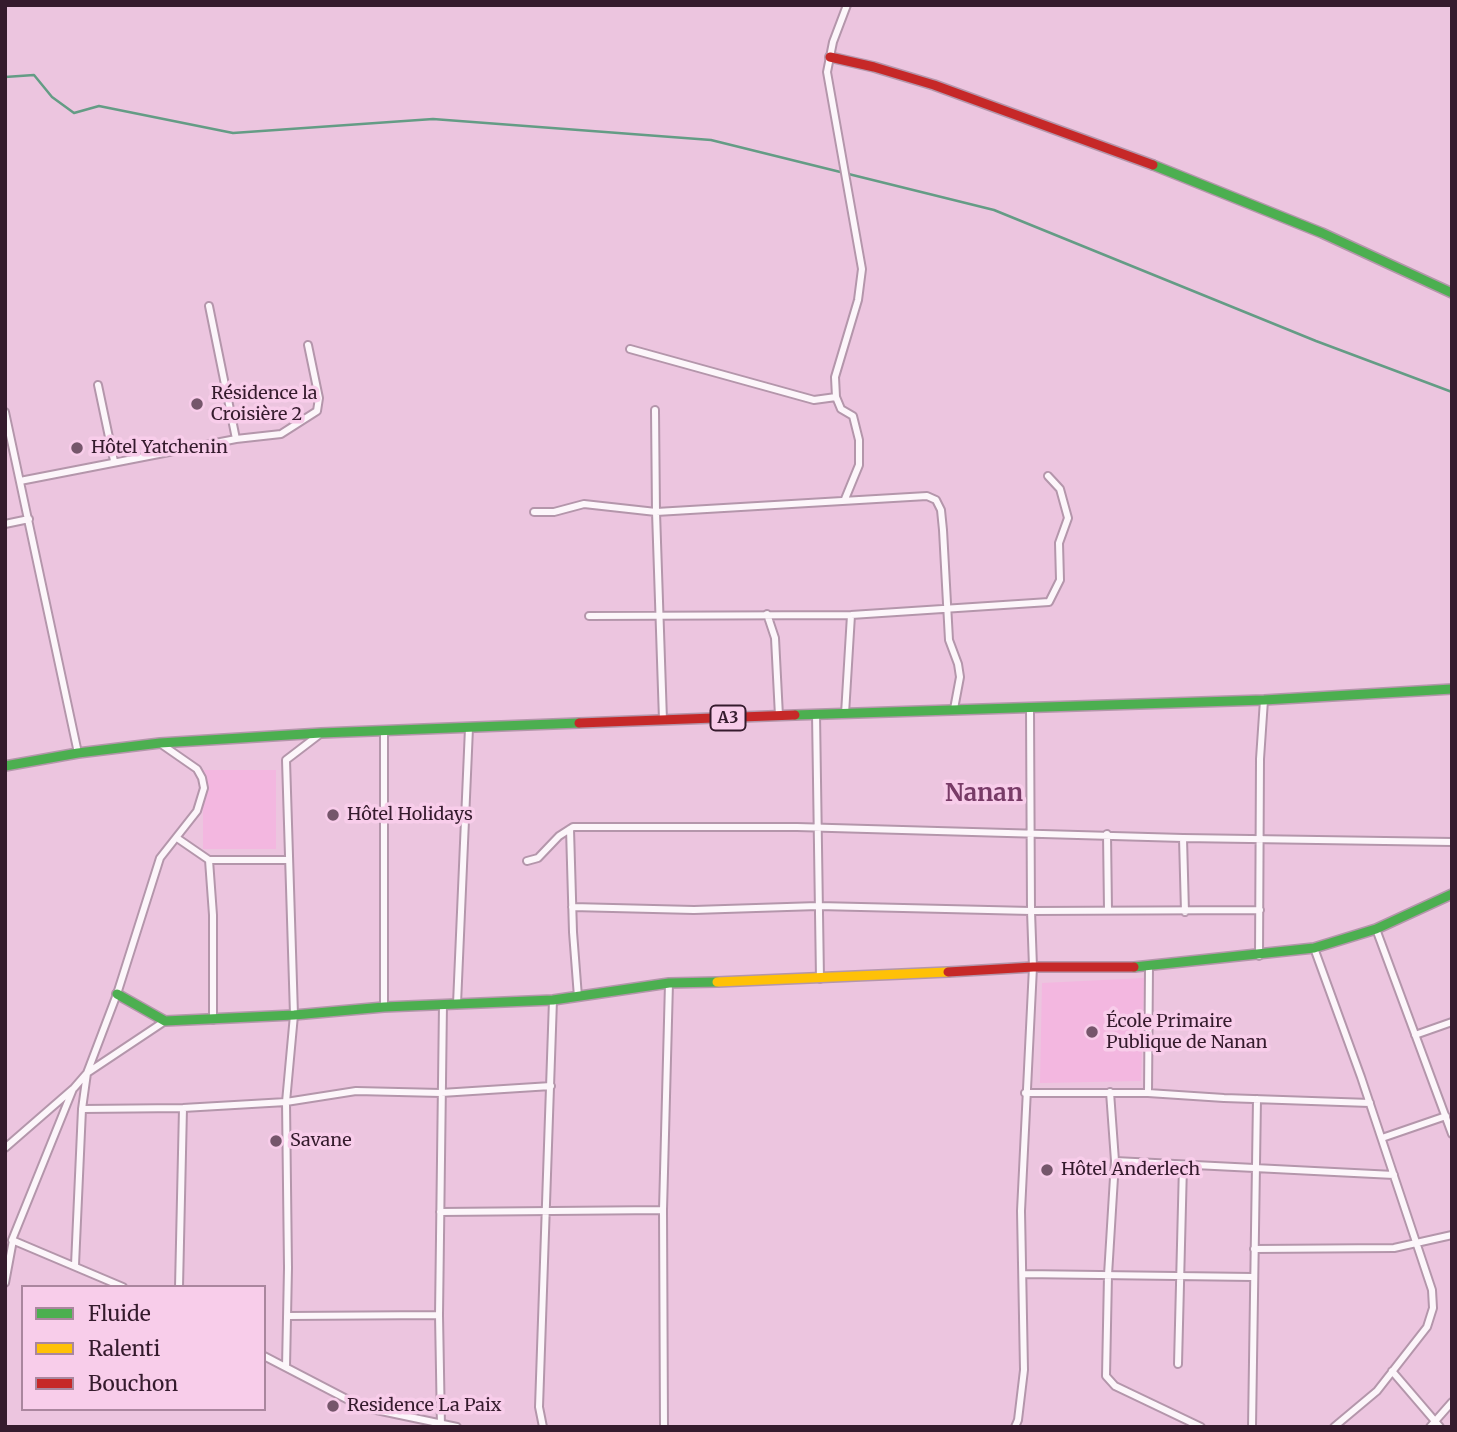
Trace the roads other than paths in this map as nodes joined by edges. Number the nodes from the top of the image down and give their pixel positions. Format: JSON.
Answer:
{"nodes":[{"id":1,"x":846,"y":5,"type":"edge"},
{"id":2,"x":830,"y":57,"type":"junction"},
{"id":3,"x":1452,"y":293,"type":"edge"},
{"id":4,"x":209,"y":306,"type":"dead end"},
{"id":5,"x":307,"y":345,"type":"dead end"},
{"id":6,"x":630,"y":349,"type":"dead end"},
{"id":7,"x":98,"y":384,"type":"dead end"},
{"id":8,"x":836,"y":397,"type":"junction"},
{"id":9,"x":655,"y":410,"type":"dead end"},
{"id":10,"x":5,"y":412,"type":"edge"},
{"id":11,"x":236,"y":439,"type":"junction"},
{"id":12,"x":114,"y":461,"type":"junction"},
{"id":13,"x":1048,"y":476,"type":"dead end"},
{"id":14,"x":20,"y":481,"type":"junction"},
{"id":15,"x":845,"y":499,"type":"junction"},
{"id":16,"x":534,"y":512,"type":"dead end"},
{"id":17,"x":656,"y":512,"type":"junction"},
{"id":18,"x":29,"y":519,"type":"junction"},
{"id":19,"x":5,"y":524,"type":"edge"},
{"id":20,"x":948,"y":608,"type":"junction"},
{"id":21,"x":767,"y":614,"type":"junction"},
{"id":22,"x":851,"y":615,"type":"junction"},
{"id":23,"x":589,"y":616,"type":"dead end"},
{"id":24,"x":660,"y":617,"type":"junction"},
{"id":25,"x":1452,"y":689,"type":"edge"},
{"id":26,"x":1264,"y":700,"type":"junction"},
{"id":27,"x":1030,"y":708,"type":"junction"},
{"id":28,"x":954,"y":709,"type":"junction"},
{"id":29,"x":816,"y":714,"type":"junction"},
{"id":30,"x":845,"y":714,"type":"junction"},
{"id":31,"x":779,"y":716,"type":"junction"},
{"id":32,"x":663,"y":720,"type":"junction"},
{"id":33,"x":469,"y":727,"type":"junction"},
{"id":34,"x":384,"y":731,"type":"junction"},
{"id":35,"x":321,"y":733,"type":"junction"},
{"id":36,"x":160,"y":743,"type":"junction"},
{"id":37,"x":78,"y":753,"type":"junction"},
{"id":38,"x":5,"y":766,"type":"edge"},
{"id":39,"x":818,"y":828,"type":"junction"},
{"id":40,"x":570,"y":829,"type":"junction"},
{"id":41,"x":1029,"y":832,"type":"junction"},
{"id":42,"x":1107,"y":834,"type":"junction"},
{"id":43,"x":177,"y":838,"type":"junction"},
{"id":44,"x":1183,"y":838,"type":"junction"},
{"id":45,"x":1259,"y":838,"type":"junction"},
{"id":46,"x":1452,"y":842,"type":"edge"},
{"id":47,"x":209,"y":860,"type":"junction"},
{"id":48,"x":288,"y":860,"type":"junction"},
{"id":49,"x":527,"y":861,"type":"dead end"},
{"id":50,"x":1452,"y":894,"type":"edge"},
{"id":51,"x":818,"y":906,"type":"junction"},
{"id":52,"x":572,"y":907,"type":"junction"},
{"id":53,"x":1108,"y":909,"type":"junction"},
{"id":54,"x":1031,"y":911,"type":"junction"},
{"id":55,"x":1260,"y":911,"type":"junction"},
{"id":56,"x":1185,"y":912,"type":"junction"},
{"id":57,"x":1376,"y":929,"type":"junction"},
{"id":58,"x":1314,"y":948,"type":"junction"},
{"id":59,"x":1259,"y":956,"type":"junction"},
{"id":60,"x":1033,"y":967,"type":"junction"},
{"id":61,"x":1149,"y":967,"type":"junction"},
{"id":62,"x":820,"y":979,"type":"junction"},
{"id":63,"x":669,"y":983,"type":"junction"},
{"id":64,"x":117,"y":994,"type":"junction"},
{"id":65,"x":578,"y":997,"type":"junction"},
{"id":66,"x":553,"y":1000,"type":"junction"},
{"id":67,"x":443,"y":1004,"type":"junction"},
{"id":68,"x":457,"y":1004,"type":"junction"},
{"id":69,"x":384,"y":1007,"type":"junction"},
{"id":70,"x":293,"y":1015,"type":"junction"},
{"id":71,"x":214,"y":1020,"type":"junction"},
{"id":72,"x":165,"y":1021,"type":"junction"},
{"id":73,"x":1452,"y":1022,"type":"edge"},
{"id":74,"x":1415,"y":1035,"type":"junction"},
{"id":75,"x":87,"y":1073,"type":"junction"},
{"id":76,"x":551,"y":1086,"type":"junction"},
{"id":77,"x":74,"y":1088,"type":"junction"},
{"id":78,"x":1110,"y":1092,"type":"junction"},
{"id":79,"x":442,"y":1093,"type":"junction"},
{"id":80,"x":1025,"y":1093,"type":"junction"},
{"id":81,"x":1148,"y":1093,"type":"junction"},
{"id":82,"x":1257,"y":1099,"type":"junction"},
{"id":83,"x":286,"y":1102,"type":"junction"},
{"id":84,"x":1370,"y":1102,"type":"junction"},
{"id":85,"x":183,"y":1108,"type":"junction"},
{"id":86,"x":82,"y":1109,"type":"junction"},
{"id":87,"x":1446,"y":1116,"type":"junction"},
{"id":88,"x":1452,"y":1134,"type":"edge"},
{"id":89,"x":1382,"y":1139,"type":"junction"},
{"id":90,"x":5,"y":1148,"type":"edge"},
{"id":91,"x":1115,"y":1161,"type":"junction"},
{"id":92,"x":1182,"y":1165,"type":"junction"},
{"id":93,"x":1255,"y":1169,"type":"junction"},
{"id":94,"x":1394,"y":1175,"type":"junction"},
{"id":95,"x":547,"y":1210,"type":"junction"},
{"id":96,"x":663,"y":1210,"type":"junction"},
{"id":97,"x":440,"y":1212,"type":"junction"},
{"id":98,"x":1452,"y":1235,"type":"edge"},
{"id":99,"x":13,"y":1240,"type":"junction"},
{"id":100,"x":1417,"y":1244,"type":"junction"},
{"id":101,"x":1254,"y":1249,"type":"junction"},
{"id":102,"x":75,"y":1265,"type":"junction"},
{"id":103,"x":1023,"y":1274,"type":"junction"},
{"id":104,"x":1108,"y":1275,"type":"junction"},
{"id":105,"x":1180,"y":1276,"type":"junction"},
{"id":106,"x":1253,"y":1278,"type":"junction"},
{"id":107,"x":5,"y":1283,"type":"edge"},
{"id":108,"x":119,"y":1285,"type":"edge"},
{"id":109,"x":179,"y":1285,"type":"edge"},
{"id":110,"x":439,"y":1315,"type":"junction"},
{"id":111,"x":287,"y":1316,"type":"junction"},
{"id":112,"x":266,"y":1357,"type":"edge"},
{"id":113,"x":1178,"y":1364,"type":"dead end"},
{"id":114,"x":286,"y":1367,"type":"junction"},
{"id":115,"x":1392,"y":1371,"type":"junction"},
{"id":116,"x":1452,"y":1402,"type":"edge"},
{"id":117,"x":416,"y":1423,"type":"edge"},
{"id":118,"x":1435,"y":1425,"type":"edge"},
{"id":119,"x":442,"y":1426,"type":"edge"},
{"id":120,"x":457,"y":1427,"type":"edge"},
{"id":121,"x":543,"y":1427,"type":"edge"},
{"id":122,"x":664,"y":1427,"type":"edge"},
{"id":123,"x":1015,"y":1427,"type":"edge"},
{"id":124,"x":1200,"y":1427,"type":"edge"},
{"id":125,"x":1252,"y":1427,"type":"edge"},
{"id":126,"x":1334,"y":1427,"type":"edge"}],
"edges":[{"from":1,"to":2,"type":"street"},
{"from":2,"to":3,"type":"main road"},
{"from":2,"to":8,"type":"street"},
{"from":4,"to":11,"type":"street"},
{"from":5,"to":11,"type":"street"},
{"from":6,"to":8,"type":"street"},
{"from":7,"to":12,"type":"street"},
{"from":8,"to":15,"type":"street"},
{"from":9,"to":17,"type":"street"},
{"from":10,"to":14,"type":"street"},
{"from":11,"to":12,"type":"street"},
{"from":12,"to":14,"type":"street"},
{"from":13,"to":20,"type":"street"},
{"from":14,"to":18,"type":"street"},
{"from":15,"to":17,"type":"street"},
{"from":15,"to":20,"type":"street"},
{"from":16,"to":17,"type":"street"},
{"from":17,"to":24,"type":"street"},
{"from":18,"to":19,"type":"street"},
{"from":18,"to":37,"type":"street"},
{"from":20,"to":22,"type":"street"},
{"from":20,"to":28,"type":"street"},
{"from":21,"to":22,"type":"street"},
{"from":21,"to":24,"type":"street"},
{"from":21,"to":31,"type":"street"},
{"from":22,"to":30,"type":"street"},
{"from":23,"to":24,"type":"street"},
{"from":24,"to":32,"type":"street"},
{"from":25,"to":26,"type":"main road","number":"A3"},
{"from":26,"to":27,"type":"main road","number":"A3"},
{"from":26,"to":45,"type":"street"},
{"from":27,"to":28,"type":"main road","number":"A3"},
{"from":27,"to":41,"type":"street"},
{"from":28,"to":30,"type":"main road","number":"A3"},
{"from":29,"to":30,"type":"main road","number":"A3"},
{"from":29,"to":31,"type":"main road","number":"A3"},
{"from":29,"to":39,"type":"street"},
{"from":31,"to":32,"type":"main road","number":"A3"},
{"from":32,"to":33,"type":"main road","number":"A3"},
{"from":33,"to":34,"type":"main road","number":"A3"},
{"from":33,"to":68,"type":"street"},
{"from":34,"to":35,"type":"main road","number":"A3"},
{"from":34,"to":69,"type":"street"},
{"from":35,"to":36,"type":"main road","number":"A3"},
{"from":35,"to":48,"type":"street"},
{"from":36,"to":37,"type":"main road","number":"A3"},
{"from":36,"to":43,"type":"street"},
{"from":37,"to":38,"type":"main road","number":"A3"},
{"from":39,"to":40,"type":"street"},
{"from":39,"to":41,"type":"street"},
{"from":39,"to":51,"type":"street"},
{"from":40,"to":49,"type":"street"},
{"from":40,"to":52,"type":"street"},
{"from":41,"to":42,"type":"street"},
{"from":41,"to":54,"type":"street"},
{"from":42,"to":44,"type":"street"},
{"from":42,"to":53,"type":"street"},
{"from":43,"to":47,"type":"street"},
{"from":43,"to":64,"type":"street"},
{"from":44,"to":45,"type":"street"},
{"from":44,"to":56,"type":"street"},
{"from":45,"to":46,"type":"street"},
{"from":45,"to":55,"type":"street"},
{"from":47,"to":48,"type":"street"},
{"from":47,"to":71,"type":"street"},
{"from":48,"to":70,"type":"street"},
{"from":50,"to":57,"type":"main road"},
{"from":51,"to":52,"type":"street"},
{"from":51,"to":54,"type":"street"},
{"from":51,"to":62,"type":"street"},
{"from":52,"to":65,"type":"street"},
{"from":53,"to":54,"type":"street"},
{"from":53,"to":56,"type":"street"},
{"from":54,"to":60,"type":"street"},
{"from":55,"to":56,"type":"street"},
{"from":55,"to":59,"type":"street"},
{"from":57,"to":58,"type":"main road"},
{"from":57,"to":74,"type":"street"},
{"from":58,"to":59,"type":"main road"},
{"from":58,"to":84,"type":"street"},
{"from":59,"to":61,"type":"main road"},
{"from":60,"to":61,"type":"main road"},
{"from":60,"to":62,"type":"main road"},
{"from":60,"to":80,"type":"street"},
{"from":61,"to":81,"type":"street"},
{"from":62,"to":63,"type":"main road"},
{"from":63,"to":65,"type":"main road"},
{"from":63,"to":96,"type":"street"},
{"from":64,"to":72,"type":"main road"},
{"from":64,"to":75,"type":"street"},
{"from":65,"to":66,"type":"main road"},
{"from":66,"to":68,"type":"main road"},
{"from":66,"to":76,"type":"street"},
{"from":67,"to":68,"type":"main road"},
{"from":67,"to":69,"type":"main road"},
{"from":67,"to":79,"type":"street"},
{"from":69,"to":70,"type":"main road"},
{"from":70,"to":71,"type":"main road"},
{"from":70,"to":83,"type":"street"},
{"from":71,"to":72,"type":"main road"},
{"from":72,"to":75,"type":"street"},
{"from":73,"to":74,"type":"street"},
{"from":74,"to":87,"type":"street"},
{"from":75,"to":77,"type":"street"},
{"from":75,"to":86,"type":"street"},
{"from":76,"to":79,"type":"street"},
{"from":76,"to":95,"type":"street"},
{"from":77,"to":90,"type":"street"},
{"from":77,"to":99,"type":"street"},
{"from":78,"to":80,"type":"street"},
{"from":78,"to":81,"type":"street"},
{"from":78,"to":91,"type":"street"},
{"from":79,"to":83,"type":"street"},
{"from":79,"to":97,"type":"street"},
{"from":80,"to":103,"type":"street"},
{"from":81,"to":82,"type":"street"},
{"from":82,"to":84,"type":"street"},
{"from":82,"to":93,"type":"street"},
{"from":83,"to":85,"type":"street"},
{"from":83,"to":111,"type":"street"},
{"from":84,"to":89,"type":"street"},
{"from":85,"to":86,"type":"street"},
{"from":85,"to":109,"type":"street"},
{"from":86,"to":102,"type":"street"},
{"from":87,"to":88,"type":"street"},
{"from":87,"to":89,"type":"street"},
{"from":89,"to":94,"type":"street"},
{"from":91,"to":92,"type":"street"},
{"from":91,"to":104,"type":"street"},
{"from":92,"to":93,"type":"street"},
{"from":92,"to":105,"type":"street"},
{"from":93,"to":94,"type":"street"},
{"from":93,"to":101,"type":"street"},
{"from":94,"to":100,"type":"street"},
{"from":95,"to":96,"type":"street"},
{"from":95,"to":97,"type":"street"},
{"from":95,"to":121,"type":"street"},
{"from":96,"to":122,"type":"street"},
{"from":97,"to":110,"type":"street"},
{"from":98,"to":100,"type":"street"},
{"from":99,"to":102,"type":"street"},
{"from":99,"to":107,"type":"street"},
{"from":100,"to":101,"type":"street"},
{"from":100,"to":115,"type":"street"},
{"from":101,"to":106,"type":"street"},
{"from":102,"to":108,"type":"street"},
{"from":103,"to":104,"type":"street"},
{"from":103,"to":123,"type":"street"},
{"from":104,"to":105,"type":"street"},
{"from":104,"to":124,"type":"street"},
{"from":105,"to":106,"type":"street"},
{"from":105,"to":113,"type":"street"},
{"from":106,"to":125,"type":"street"},
{"from":110,"to":111,"type":"street"},
{"from":110,"to":119,"type":"street"},
{"from":111,"to":114,"type":"street"},
{"from":112,"to":114,"type":"street"},
{"from":114,"to":117,"type":"street"},
{"from":115,"to":118,"type":"street"},
{"from":115,"to":126,"type":"street"},
{"from":116,"to":118,"type":"street"},
{"from":117,"to":119,"type":"street"},
{"from":119,"to":120,"type":"street"}]}
